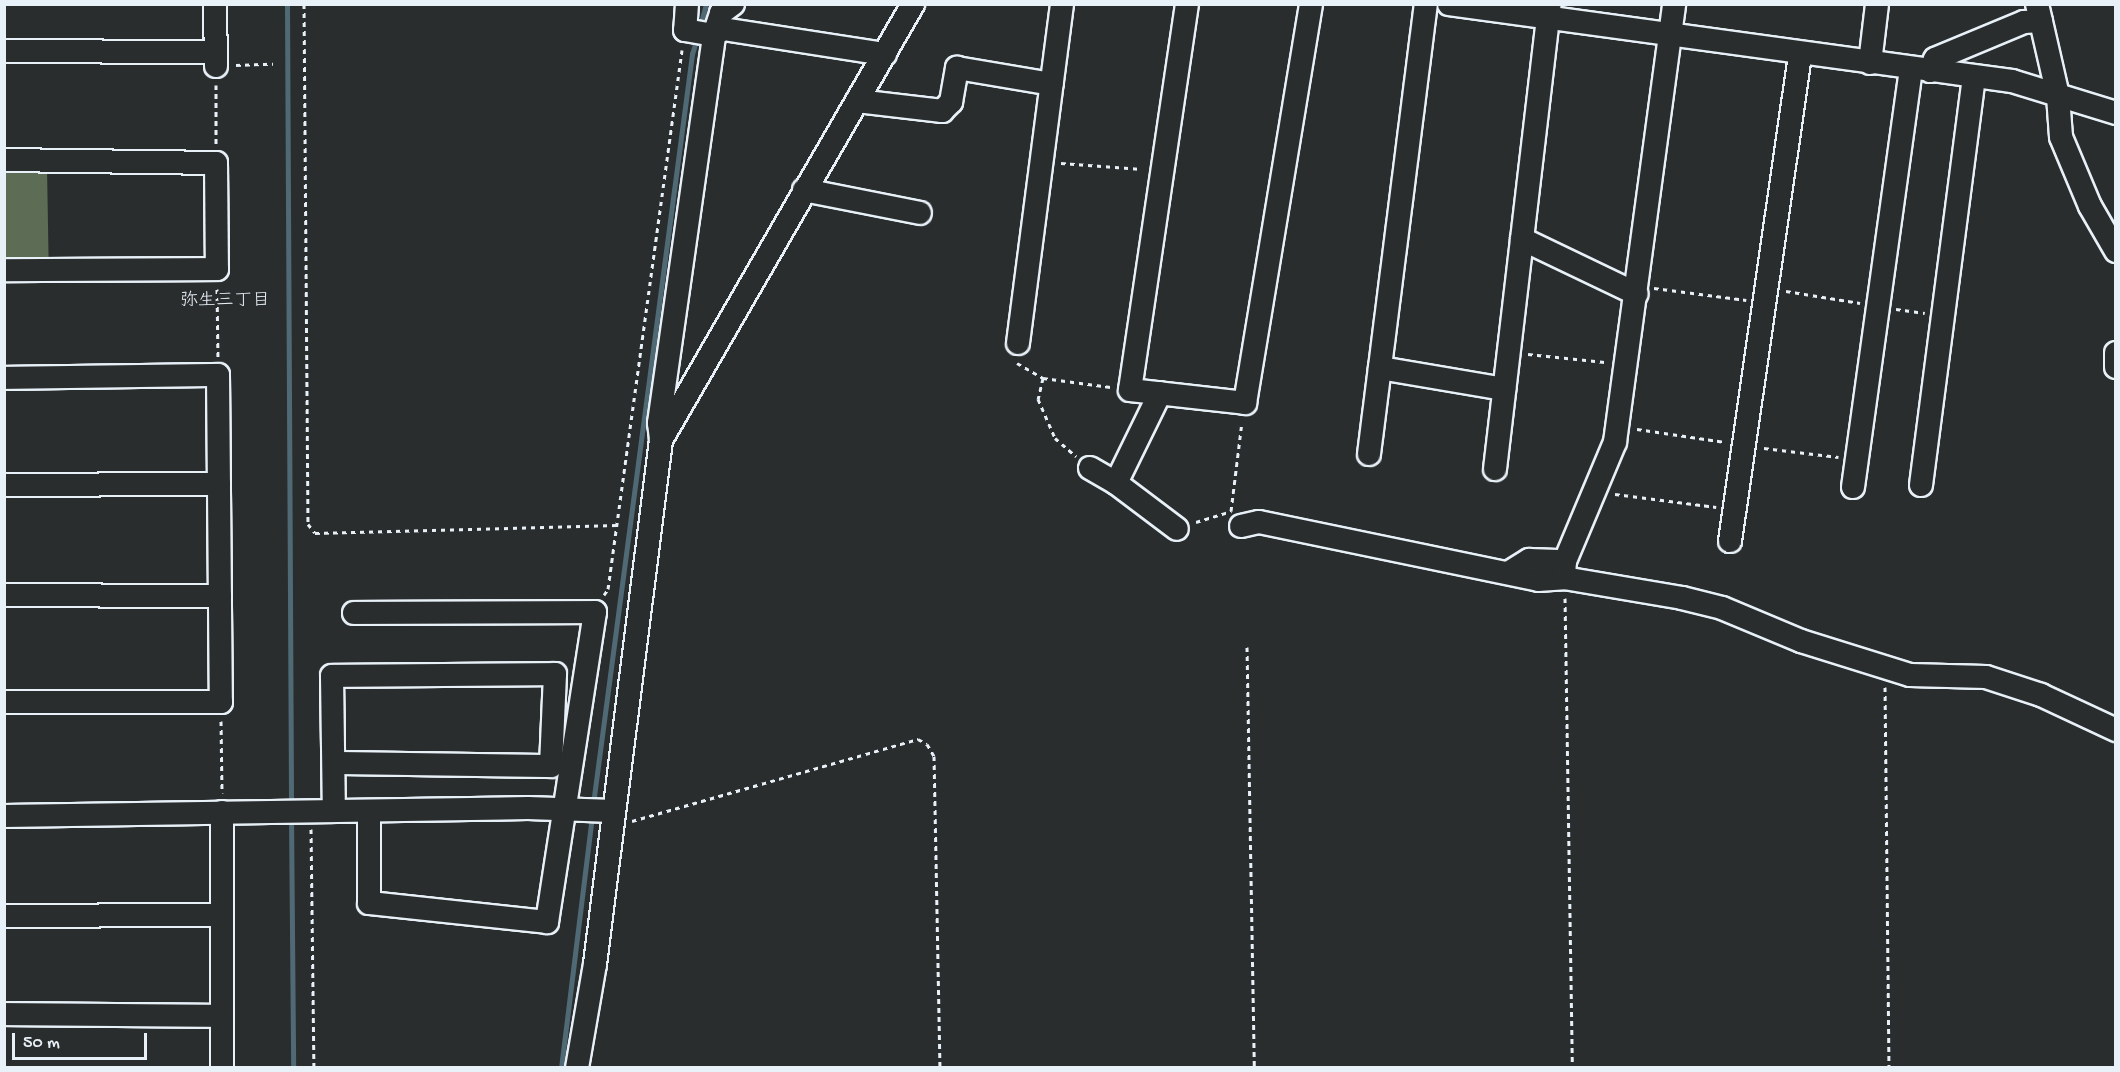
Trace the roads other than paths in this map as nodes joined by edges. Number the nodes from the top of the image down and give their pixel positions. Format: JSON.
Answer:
{"nodes":[{"id":1,"x":215,"y":4,"type":"edge"},
{"id":2,"x":687,"y":4,"type":"edge"},
{"id":3,"x":733,"y":4,"type":"edge"},
{"id":4,"x":913,"y":4,"type":"edge"},
{"id":5,"x":1062,"y":4,"type":"edge"},
{"id":6,"x":1187,"y":4,"type":"edge"},
{"id":7,"x":1311,"y":4,"type":"edge"},
{"id":8,"x":1426,"y":4,"type":"edge"},
{"id":9,"x":1449,"y":4,"type":"edge"},
{"id":10,"x":1674,"y":4,"type":"edge"},
{"id":11,"x":1877,"y":4,"type":"edge"},
{"id":12,"x":1548,"y":12,"type":"edge"},
{"id":13,"x":2039,"y":13,"type":"edge"},
{"id":14,"x":714,"y":35,"type":"junction"},
{"id":15,"x":1669,"y":36,"type":"junction"},
{"id":16,"x":4,"y":51,"type":"edge"},
{"id":17,"x":885,"y":54,"type":"junction"},
{"id":18,"x":1800,"y":54,"type":"junction"},
{"id":19,"x":1870,"y":63,"type":"junction"},
{"id":20,"x":1921,"y":69,"type":"junction"},
{"id":21,"x":1974,"y":76,"type":"junction"},
{"id":22,"x":1052,"y":84,"type":"junction"},
{"id":23,"x":2058,"y":96,"type":"junction"},
{"id":24,"x":857,"y":101,"type":"junction"},
{"id":25,"x":2115,"y":113,"type":"edge"},
{"id":26,"x":4,"y":160,"type":"edge"},
{"id":27,"x":804,"y":190,"type":"junction"},
{"id":28,"x":920,"y":213,"type":"dead end"},
{"id":29,"x":1522,"y":238,"type":"junction"},
{"id":30,"x":2115,"y":251,"type":"edge"},
{"id":31,"x":4,"y":270,"type":"edge"},
{"id":32,"x":1637,"y":290,"type":"junction"},
{"id":33,"x":1018,"y":344,"type":"road end"},
{"id":34,"x":2115,"y":353,"type":"edge"},
{"id":35,"x":2115,"y":367,"type":"edge"},
{"id":36,"x":1380,"y":368,"type":"junction"},
{"id":37,"x":4,"y":378,"type":"edge"},
{"id":38,"x":1504,"y":389,"type":"junction"},
{"id":39,"x":1160,"y":393,"type":"junction"},
{"id":40,"x":661,"y":440,"type":"junction"},
{"id":41,"x":1369,"y":454,"type":"dead end"},
{"id":42,"x":1090,"y":468,"type":"road end"},
{"id":43,"x":1495,"y":469,"type":"dead end"},
{"id":44,"x":1116,"y":483,"type":"junction"},
{"id":45,"x":219,"y":484,"type":"junction"},
{"id":46,"x":4,"y":485,"type":"edge"},
{"id":47,"x":1921,"y":485,"type":"dead end"},
{"id":48,"x":1853,"y":487,"type":"dead end"},
{"id":49,"x":1241,"y":526,"type":"dead end"},
{"id":50,"x":1177,"y":529,"type":"road end"},
{"id":51,"x":1730,"y":541,"type":"dead end"},
{"id":52,"x":1565,"y":570,"type":"junction"},
{"id":53,"x":4,"y":595,"type":"edge"},
{"id":54,"x":220,"y":596,"type":"junction"},
{"id":55,"x":354,"y":613,"type":"dead end"},
{"id":56,"x":4,"y":702,"type":"edge"},
{"id":57,"x":2115,"y":730,"type":"edge"},
{"id":58,"x":334,"y":763,"type":"junction"},
{"id":59,"x":566,"y":810,"type":"junction"},
{"id":60,"x":334,"y":811,"type":"junction"},
{"id":61,"x":369,"y":811,"type":"junction"},
{"id":62,"x":222,"y":812,"type":"junction"},
{"id":63,"x":4,"y":816,"type":"edge"},
{"id":64,"x":612,"y":818,"type":"junction"},
{"id":65,"x":222,"y":915,"type":"junction"},
{"id":66,"x":4,"y":916,"type":"edge"},
{"id":67,"x":4,"y":1014,"type":"edge"},
{"id":68,"x":222,"y":1016,"type":"junction"},
{"id":69,"x":222,"y":1068,"type":"edge"},
{"id":70,"x":577,"y":1068,"type":"edge"}],
"edges":[{"from":1,"to":16,"type":"street"},
{"from":2,"to":14,"type":"street"},
{"from":3,"to":14,"type":"street"},
{"from":4,"to":17,"type":"street"},
{"from":5,"to":22,"type":"street"},
{"from":6,"to":39,"type":"street"},
{"from":7,"to":39,"type":"street"},
{"from":8,"to":36,"type":"street"},
{"from":9,"to":12,"type":"street"},
{"from":10,"to":15,"type":"street"},
{"from":11,"to":19,"type":"street"},
{"from":12,"to":15,"type":"street"},
{"from":12,"to":29,"type":"street"},
{"from":13,"to":20,"type":"street"},
{"from":13,"to":23,"type":"street"},
{"from":14,"to":17,"type":"street"},
{"from":14,"to":40,"type":"street"},
{"from":15,"to":18,"type":"street"},
{"from":15,"to":32,"type":"street"},
{"from":17,"to":24,"type":"street"},
{"from":18,"to":19,"type":"street"},
{"from":18,"to":51,"type":"street"},
{"from":19,"to":20,"type":"street"},
{"from":20,"to":21,"type":"street"},
{"from":20,"to":48,"type":"street"},
{"from":21,"to":23,"type":"street"},
{"from":21,"to":47,"type":"street"},
{"from":22,"to":24,"type":"street"},
{"from":22,"to":33,"type":"street"},
{"from":23,"to":25,"type":"street"},
{"from":23,"to":30,"type":"street"},
{"from":24,"to":27,"type":"street"},
{"from":26,"to":31,"type":"street"},
{"from":27,"to":28,"type":"street"},
{"from":27,"to":40,"type":"street"},
{"from":29,"to":32,"type":"street"},
{"from":29,"to":38,"type":"street"},
{"from":32,"to":52,"type":"street"},
{"from":34,"to":35,"type":"street"},
{"from":36,"to":38,"type":"street"},
{"from":36,"to":41,"type":"street"},
{"from":37,"to":45,"type":"street"},
{"from":38,"to":43,"type":"street"},
{"from":39,"to":44,"type":"street"},
{"from":40,"to":64,"type":"street"},
{"from":42,"to":44,"type":"street"},
{"from":44,"to":50,"type":"street"},
{"from":45,"to":46,"type":"street"},
{"from":45,"to":54,"type":"street"},
{"from":49,"to":52,"type":"street"},
{"from":52,"to":57,"type":"street"},
{"from":53,"to":54,"type":"street"},
{"from":54,"to":56,"type":"street"},
{"from":55,"to":59,"type":"street"},
{"from":58,"to":58,"type":"street"},
{"from":58,"to":60,"type":"street"},
{"from":59,"to":61,"type":"street"},
{"from":59,"to":61,"type":"street"},
{"from":59,"to":64,"type":"street"},
{"from":60,"to":61,"type":"street"},
{"from":60,"to":62,"type":"street"},
{"from":62,"to":63,"type":"street"},
{"from":62,"to":65,"type":"street"},
{"from":64,"to":70,"type":"street"},
{"from":65,"to":66,"type":"street"},
{"from":65,"to":68,"type":"street"},
{"from":67,"to":68,"type":"street"},
{"from":68,"to":69,"type":"street"}]}
